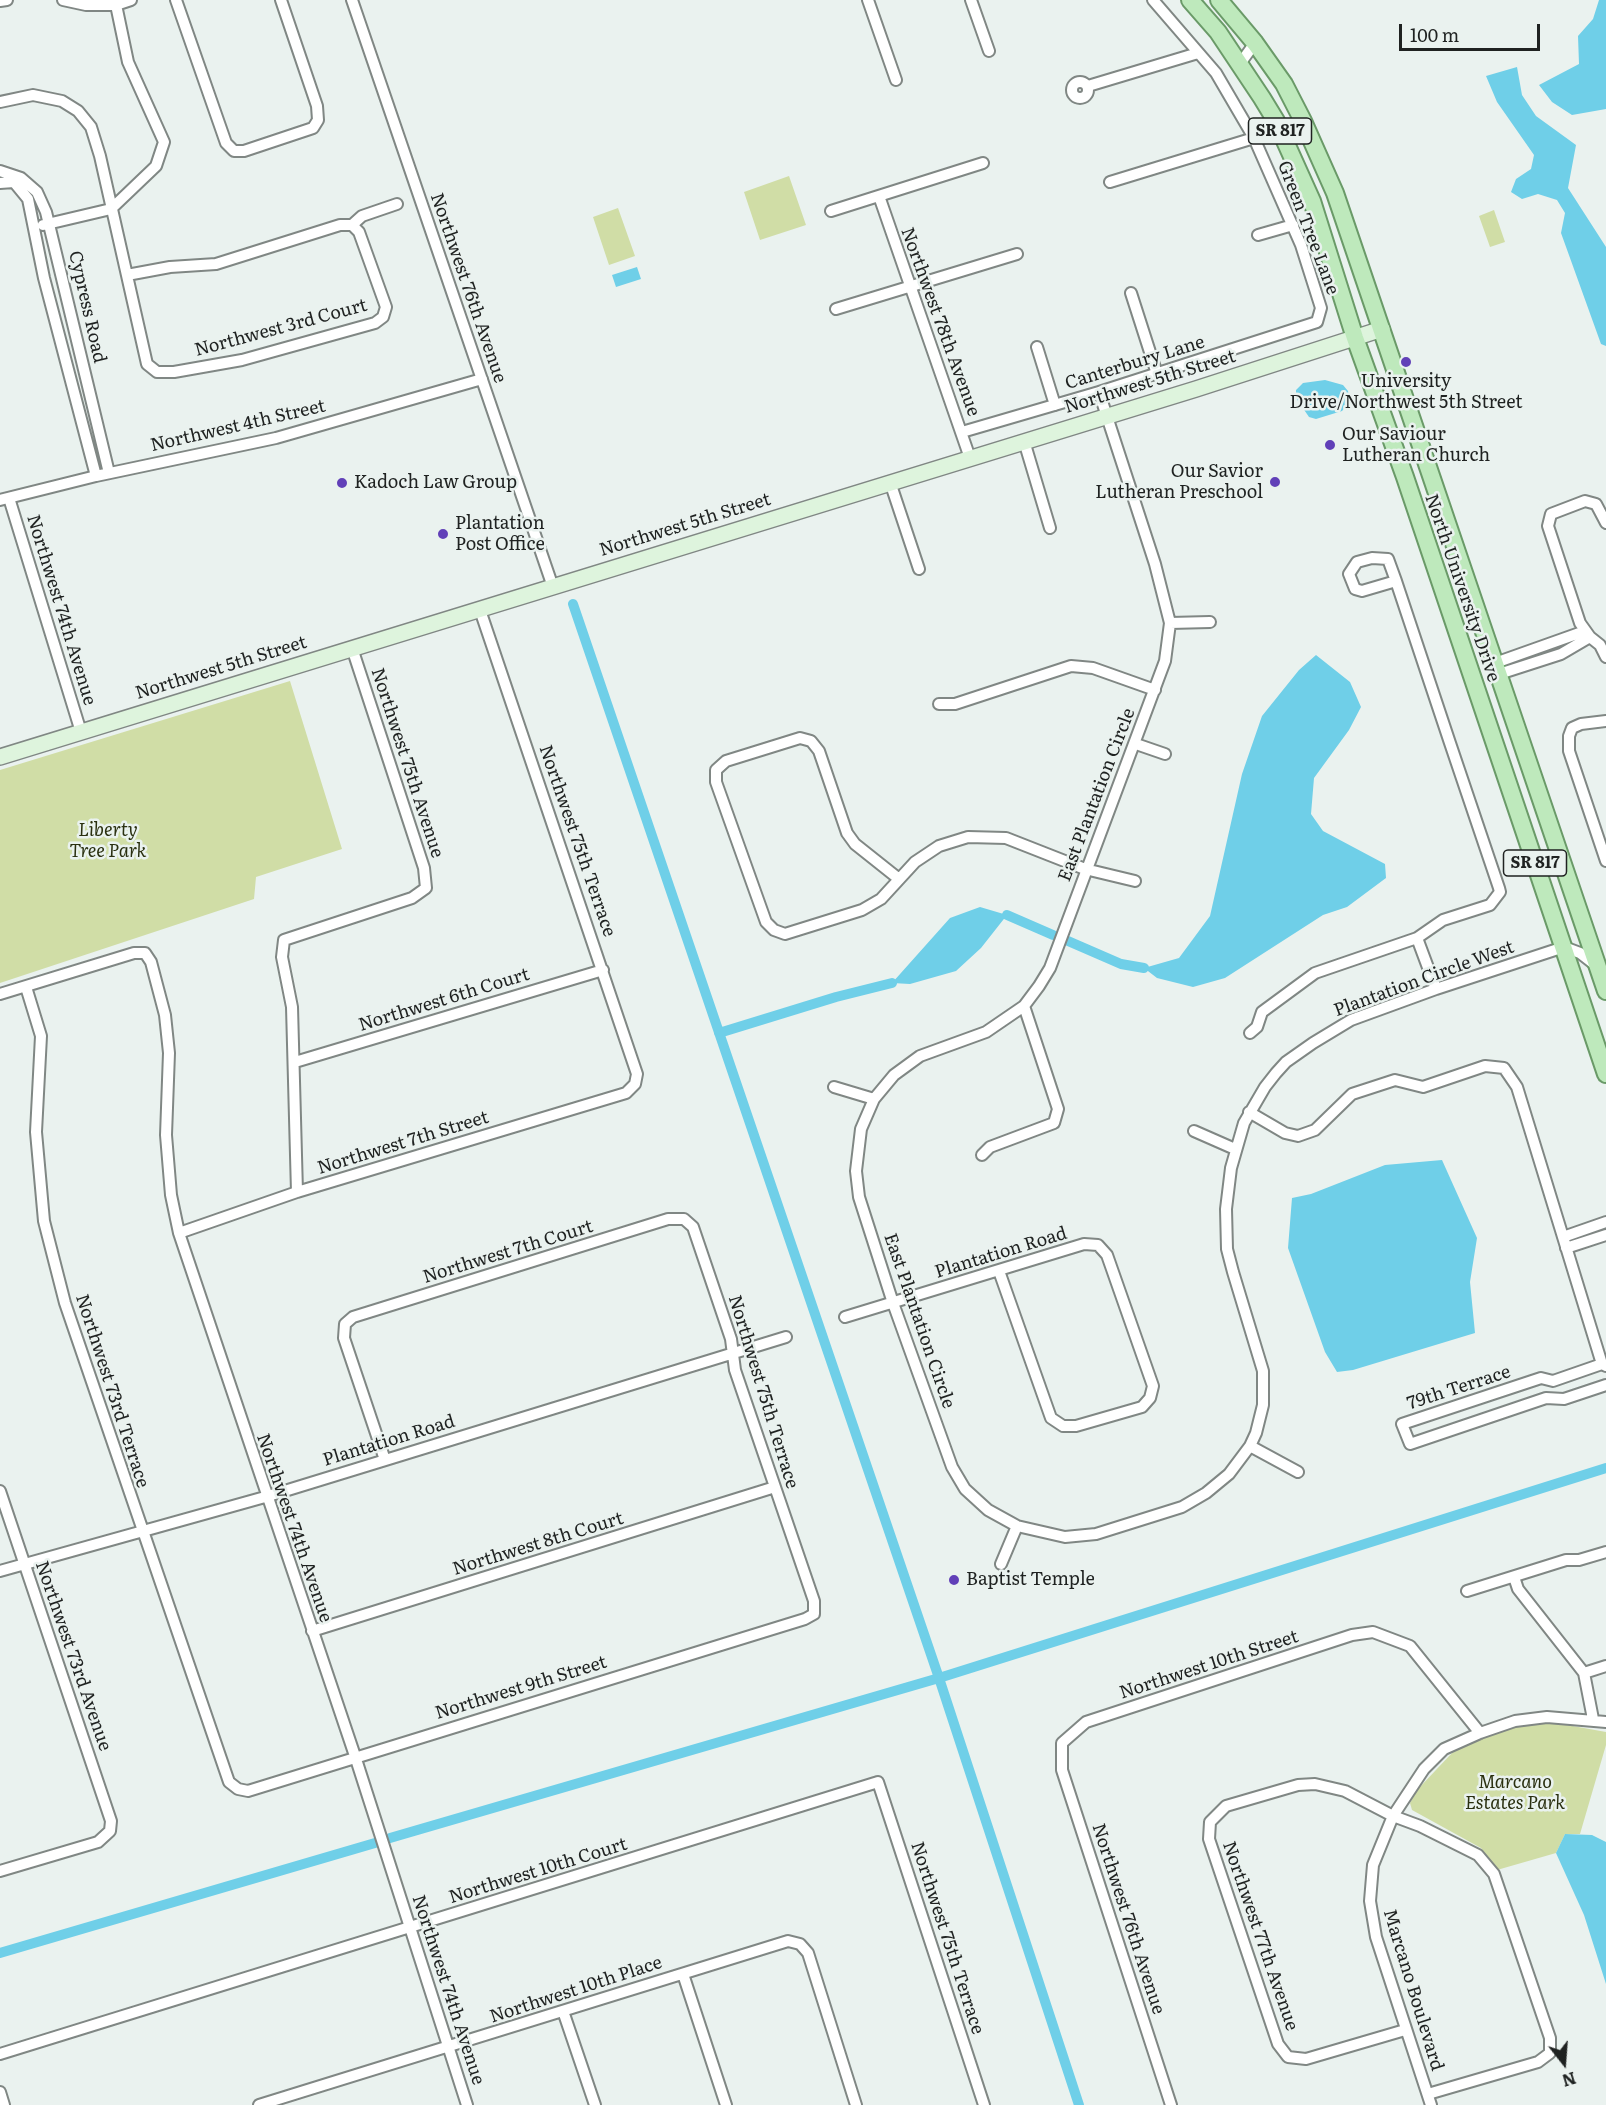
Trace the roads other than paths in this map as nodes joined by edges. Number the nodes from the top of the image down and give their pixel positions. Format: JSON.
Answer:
{"nodes":[{"id":1,"x":7,"y":0,"type":"edge"},
{"id":2,"x":63,"y":0,"type":"edge"},
{"id":3,"x":131,"y":0,"type":"edge"},
{"id":4,"x":177,"y":0,"type":"edge"},
{"id":5,"x":281,"y":0,"type":"edge"},
{"id":6,"x":352,"y":0,"type":"edge"},
{"id":7,"x":868,"y":0,"type":"edge"},
{"id":8,"x":971,"y":0,"type":"edge"},
{"id":9,"x":1153,"y":0,"type":"edge"},
{"id":10,"x":1190,"y":0,"type":"edge"},
{"id":11,"x":1219,"y":0,"type":"edge"},
{"id":12,"x":0,"y":1,"type":"edge"},
{"id":13,"x":115,"y":2,"type":"edge"},
{"id":14,"x":1259,"y":49,"type":"junction"},
{"id":15,"x":989,"y":51,"type":"dead end"},
{"id":16,"x":1198,"y":53,"type":"junction"},
{"id":17,"x":1239,"y":65,"type":"junction"},
{"id":18,"x":896,"y":80,"type":"dead end"},
{"id":19,"x":1088,"y":86,"type":"dead end"},
{"id":20,"x":0,"y":102,"type":"edge"},
{"id":21,"x":1254,"y":138,"type":"junction"},
{"id":22,"x":983,"y":163,"type":"dead end"},
{"id":23,"x":0,"y":171,"type":"edge"},
{"id":24,"x":1110,"y":182,"type":"dead end"},
{"id":25,"x":0,"y":183,"type":"edge"},
{"id":26,"x":879,"y":196,"type":"junction"},
{"id":27,"x":397,"y":204,"type":"dead end"},
{"id":28,"x":111,"y":209,"type":"junction"},
{"id":29,"x":831,"y":211,"type":"dead end"},
{"id":30,"x":50,"y":224,"type":"junction"},
{"id":31,"x":352,"y":225,"type":"junction"},
{"id":32,"x":1293,"y":225,"type":"junction"},
{"id":33,"x":34,"y":228,"type":"junction"},
{"id":34,"x":1257,"y":235,"type":"dead end"},
{"id":35,"x":1017,"y":254,"type":"dead end"},
{"id":36,"x":127,"y":275,"type":"junction"},
{"id":37,"x":909,"y":286,"type":"junction"},
{"id":38,"x":1131,"y":293,"type":"dead end"},
{"id":39,"x":836,"y":309,"type":"dead end"},
{"id":40,"x":1317,"y":322,"type":"joint"},
{"id":41,"x":1382,"y":329,"type":"junction"},
{"id":42,"x":1355,"y":338,"type":"junction"},
{"id":43,"x":1037,"y":347,"type":"dead end"},
{"id":44,"x":1156,"y":374,"type":"junction"},
{"id":45,"x":482,"y":379,"type":"junction"},
{"id":46,"x":1099,"y":392,"type":"junction"},
{"id":47,"x":1055,"y":405,"type":"junction"},
{"id":48,"x":1107,"y":416,"type":"junction"},
{"id":49,"x":962,"y":432,"type":"junction"},
{"id":50,"x":1024,"y":441,"type":"junction"},
{"id":51,"x":970,"y":458,"type":"junction"},
{"id":52,"x":109,"y":473,"type":"junction"},
{"id":53,"x":96,"y":476,"type":"junction"},
{"id":54,"x":890,"y":482,"type":"junction"},
{"id":55,"x":4,"y":499,"type":"edge"},
{"id":56,"x":1606,"y":523,"type":"edge"},
{"id":57,"x":1050,"y":528,"type":"dead end"},
{"id":58,"x":919,"y":569,"type":"dead end"},
{"id":59,"x":1396,"y":581,"type":"dead end"},
{"id":60,"x":553,"y":587,"type":"junction"},
{"id":61,"x":480,"y":610,"type":"junction"},
{"id":62,"x":1210,"y":622,"type":"dead end"},
{"id":63,"x":1170,"y":623,"type":"junction"},
{"id":64,"x":1588,"y":634,"type":"junction"},
{"id":65,"x":352,"y":648,"type":"junction"},
{"id":66,"x":1464,"y":654,"type":"junction"},
{"id":67,"x":1606,"y":657,"type":"edge"},
{"id":68,"x":1497,"y":669,"type":"junction"},
{"id":69,"x":1155,"y":690,"type":"junction"},
{"id":70,"x":939,"y":704,"type":"dead end"},
{"id":71,"x":1606,"y":721,"type":"edge"},
{"id":72,"x":81,"y":732,"type":"junction"},
{"id":73,"x":1136,"y":744,"type":"junction"},
{"id":74,"x":1165,"y":754,"type":"dead end"},
{"id":75,"x":0,"y":757,"type":"edge"},
{"id":76,"x":1606,"y":861,"type":"edge"},
{"id":77,"x":1085,"y":869,"type":"junction"},
{"id":78,"x":899,"y":879,"type":"junction"},
{"id":79,"x":1135,"y":881,"type":"dead end"},
{"id":80,"x":1417,"y":938,"type":"junction"},
{"id":81,"x":1564,"y":947,"type":"junction"},
{"id":82,"x":1598,"y":967,"type":"junction"},
{"id":83,"x":603,"y":970,"type":"junction"},
{"id":84,"x":26,"y":987,"type":"junction"},
{"id":85,"x":1436,"y":989,"type":"junction"},
{"id":86,"x":1606,"y":992,"type":"edge"},
{"id":87,"x":0,"y":994,"type":"edge"},
{"id":88,"x":1024,"y":1006,"type":"junction"},
{"id":89,"x":1250,"y":1033,"type":"dead end"},
{"id":90,"x":295,"y":1062,"type":"junction"},
{"id":91,"x":1606,"y":1074,"type":"edge"},
{"id":92,"x":635,"y":1084,"type":"joint"},
{"id":93,"x":834,"y":1087,"type":"dead end"},
{"id":94,"x":874,"y":1099,"type":"junction"},
{"id":95,"x":1249,"y":1112,"type":"junction"},
{"id":96,"x":1194,"y":1131,"type":"dead end"},
{"id":97,"x":1235,"y":1149,"type":"junction"},
{"id":98,"x":981,"y":1155,"type":"dead end"},
{"id":99,"x":297,"y":1192,"type":"junction"},
{"id":100,"x":684,"y":1219,"type":"joint"},
{"id":101,"x":1606,"y":1222,"type":"edge"},
{"id":102,"x":179,"y":1233,"type":"junction"},
{"id":103,"x":1606,"y":1235,"type":"edge"},
{"id":104,"x":1565,"y":1242,"type":"junction"},
{"id":105,"x":999,"y":1271,"type":"junction"},
{"id":106,"x":893,"y":1303,"type":"junction"},
{"id":107,"x":845,"y":1317,"type":"dead end"},
{"id":108,"x":786,"y":1337,"type":"dead end"},
{"id":109,"x":732,"y":1353,"type":"junction"},
{"id":110,"x":1604,"y":1365,"type":"edge"},
{"id":111,"x":1606,"y":1385,"type":"edge"},
{"id":112,"x":1250,"y":1446,"type":"junction"},
{"id":113,"x":385,"y":1460,"type":"junction"},
{"id":114,"x":1298,"y":1472,"type":"dead end"},
{"id":115,"x":775,"y":1487,"type":"junction"},
{"id":116,"x":0,"y":1491,"type":"edge"},
{"id":117,"x":265,"y":1497,"type":"junction"},
{"id":118,"x":1017,"y":1526,"type":"junction"},
{"id":119,"x":142,"y":1533,"type":"junction"},
{"id":120,"x":1606,"y":1552,"type":"edge"},
{"id":121,"x":25,"y":1564,"type":"junction"},
{"id":122,"x":1001,"y":1564,"type":"dead end"},
{"id":123,"x":0,"y":1571,"type":"edge"},
{"id":124,"x":1514,"y":1577,"type":"junction"},
{"id":125,"x":1467,"y":1591,"type":"dead end"},
{"id":126,"x":814,"y":1614,"type":"joint"},
{"id":127,"x":312,"y":1631,"type":"junction"},
{"id":128,"x":1606,"y":1666,"type":"edge"},
{"id":129,"x":1584,"y":1673,"type":"junction"},
{"id":130,"x":1593,"y":1719,"type":"junction"},
{"id":131,"x":1606,"y":1722,"type":"edge"},
{"id":132,"x":1480,"y":1733,"type":"junction"},
{"id":133,"x":1062,"y":1743,"type":"joint"},
{"id":134,"x":355,"y":1756,"type":"junction"},
{"id":135,"x":878,"y":1782,"type":"joint"},
{"id":136,"x":238,"y":1789,"type":"joint"},
{"id":137,"x":1393,"y":1816,"type":"junction"},
{"id":138,"x":0,"y":1871,"type":"edge"},
{"id":139,"x":411,"y":1928,"type":"junction"},
{"id":140,"x":683,"y":1974,"type":"junction"},
{"id":141,"x":563,"y":2011,"type":"junction"},
{"id":142,"x":1405,"y":2030,"type":"junction"},
{"id":143,"x":448,"y":2048,"type":"junction"},
{"id":144,"x":0,"y":2054,"type":"edge"},
{"id":145,"x":0,"y":2092,"type":"edge"},
{"id":146,"x":1429,"y":2100,"type":"edge"},
{"id":147,"x":4,"y":2105,"type":"edge"},
{"id":148,"x":259,"y":2105,"type":"edge"},
{"id":149,"x":467,"y":2105,"type":"edge"},
{"id":150,"x":595,"y":2105,"type":"edge"},
{"id":151,"x":726,"y":2105,"type":"edge"},
{"id":152,"x":856,"y":2105,"type":"edge"},
{"id":153,"x":984,"y":2105,"type":"edge"},
{"id":154,"x":1171,"y":2105,"type":"edge"}],
"edges":[{"from":1,"to":12,"type":"street"},
{"from":2,"to":13,"type":"street"},
{"from":3,"to":13,"type":"street"},
{"from":4,"to":5,"type":"street"},
{"from":6,"to":45,"type":"street","name":"Northwest 76th Avenue"},
{"from":7,"to":18,"type":"street"},
{"from":8,"to":15,"type":"street"},
{"from":9,"to":16,"type":"street","name":"Green Tree Lane"},
{"from":10,"to":17,"type":"main road","name":"North University Drive","number":"SR 817"},
{"from":11,"to":14,"type":"main road","name":"North University Drive","number":"SR 817"},
{"from":13,"to":28,"type":"street"},
{"from":14,"to":17,"type":"street"},
{"from":14,"to":41,"type":"main road","name":"North University Drive","number":"SR 817"},
{"from":16,"to":19,"type":"street"},
{"from":16,"to":21,"type":"street","name":"Green Tree Lane"},
{"from":17,"to":42,"type":"main road","name":"North University Drive","number":"SR 817"},
{"from":20,"to":28,"type":"street"},
{"from":21,"to":24,"type":"street"},
{"from":21,"to":32,"type":"street","name":"Green Tree Lane"},
{"from":22,"to":26,"type":"street"},
{"from":23,"to":30,"type":"street","name":"Cypress Road"},
{"from":25,"to":33,"type":"street"},
{"from":26,"to":29,"type":"street"},
{"from":26,"to":37,"type":"street","name":"Northwest 78th Avenue"},
{"from":27,"to":31,"type":"street"},
{"from":28,"to":30,"type":"street"},
{"from":28,"to":36,"type":"street"},
{"from":30,"to":33,"type":"street"},
{"from":30,"to":52,"type":"street","name":"Cypress Road"},
{"from":31,"to":36,"type":"street"},
{"from":31,"to":36,"type":"street","name":"Northwest 3rd Court"},
{"from":32,"to":34,"type":"street"},
{"from":32,"to":40,"type":"street","name":"Green Tree Lane"},
{"from":33,"to":53,"type":"street"},
{"from":35,"to":37,"type":"street"},
{"from":37,"to":39,"type":"street"},
{"from":37,"to":49,"type":"street","name":"Northwest 78th Avenue"},
{"from":38,"to":44,"type":"street"},
{"from":40,"to":44,"type":"street","name":"Canterbury Lane"},
{"from":41,"to":42,"type":"street","name":"Northwest 5th Street"},
{"from":41,"to":68,"type":"main road","name":"North University Drive","number":"SR 817"},
{"from":42,"to":48,"type":"street","name":"Northwest 5th Street"},
{"from":42,"to":66,"type":"main road","name":"North University Drive","number":"SR 817"},
{"from":43,"to":47,"type":"street"},
{"from":44,"to":46,"type":"street","name":"Canterbury Lane"},
{"from":45,"to":52,"type":"street","name":"Northwest 4th Street"},
{"from":45,"to":60,"type":"street","name":"Northwest 76th Avenue"},
{"from":46,"to":47,"type":"street","name":"Canterbury Lane"},
{"from":46,"to":48,"type":"street","name":"East Plantation Circle"},
{"from":47,"to":49,"type":"street","name":"Canterbury Lane"},
{"from":48,"to":50,"type":"street","name":"Northwest 5th Street"},
{"from":48,"to":63,"type":"street","name":"East Plantation Circle"},
{"from":49,"to":51,"type":"street","name":"Northwest 78th Avenue"},
{"from":50,"to":51,"type":"street","name":"Northwest 5th Street"},
{"from":50,"to":57,"type":"street"},
{"from":51,"to":54,"type":"street","name":"Northwest 5th Street"},
{"from":52,"to":53,"type":"street","name":"Northwest 4th Street"},
{"from":53,"to":55,"type":"street","name":"Northwest 4th Street"},
{"from":54,"to":58,"type":"street"},
{"from":54,"to":60,"type":"street","name":"Northwest 5th Street"},
{"from":55,"to":72,"type":"street","name":"Northwest 74th Avenue"},
{"from":56,"to":64,"type":"street"},
{"from":59,"to":80,"type":"street"},
{"from":60,"to":61,"type":"street","name":"Northwest 5th Street"},
{"from":61,"to":65,"type":"street","name":"Northwest 5th Street"},
{"from":61,"to":83,"type":"street","name":"Northwest 75th Terrace"},
{"from":62,"to":63,"type":"street"},
{"from":63,"to":69,"type":"street","name":"East Plantation Circle"},
{"from":64,"to":67,"type":"street"},
{"from":64,"to":68,"type":"street"},
{"from":65,"to":72,"type":"street","name":"Northwest 5th Street"},
{"from":65,"to":90,"type":"street","name":"Northwest 75th Avenue"},
{"from":66,"to":68,"type":"main road"},
{"from":66,"to":81,"type":"main road","name":"North University Drive","number":"SR 817"},
{"from":68,"to":82,"type":"main road","name":"North University Drive","number":"SR 817"},
{"from":69,"to":70,"type":"street"},
{"from":69,"to":73,"type":"street","name":"East Plantation Circle"},
{"from":71,"to":76,"type":"street"},
{"from":72,"to":75,"type":"street","name":"Northwest 5th Street"},
{"from":73,"to":74,"type":"street"},
{"from":73,"to":77,"type":"street","name":"East Plantation Circle"},
{"from":77,"to":78,"type":"street"},
{"from":77,"to":79,"type":"street"},
{"from":77,"to":88,"type":"street","name":"East Plantation Circle"},
{"from":78,"to":78,"type":"street"},
{"from":80,"to":85,"type":"street"},
{"from":80,"to":89,"type":"street"},
{"from":81,"to":82,"type":"street"},
{"from":81,"to":85,"type":"street","name":"Plantation Circle West"},
{"from":81,"to":91,"type":"main road","name":"North University Drive","number":"SR 817"},
{"from":82,"to":86,"type":"main road","name":"North University Drive","number":"SR 817"},
{"from":83,"to":90,"type":"street","name":"Northwest 6th Court"},
{"from":83,"to":92,"type":"street","name":"Northwest 75th Terrace"},
{"from":84,"to":87,"type":"street"},
{"from":84,"to":102,"type":"street","name":"Northwest 74th Avenue"},
{"from":84,"to":119,"type":"street","name":"Northwest 73rd Terrace"},
{"from":85,"to":95,"type":"street","name":"Plantation Circle West"},
{"from":88,"to":94,"type":"street","name":"East Plantation Circle"},
{"from":88,"to":98,"type":"street"},
{"from":90,"to":99,"type":"street"},
{"from":92,"to":99,"type":"street","name":"Northwest 7th Street"},
{"from":93,"to":94,"type":"street"},
{"from":94,"to":106,"type":"street","name":"East Plantation Circle"},
{"from":95,"to":97,"type":"street","name":"Plantation Circle West"},
{"from":95,"to":104,"type":"street"},
{"from":96,"to":97,"type":"street"},
{"from":97,"to":112,"type":"street","name":"Plantation Circle West"},
{"from":99,"to":102,"type":"street","name":"Northwest 7th Street"},
{"from":100,"to":109,"type":"street","name":"Northwest 75th Terrace"},
{"from":100,"to":113,"type":"street","name":"Northwest 7th Court"},
{"from":101,"to":104,"type":"street"},
{"from":102,"to":117,"type":"street","name":"Northwest 74th Avenue"},
{"from":103,"to":104,"type":"street"},
{"from":104,"to":110,"type":"street"},
{"from":105,"to":105,"type":"street","name":"Plantation Road"},
{"from":105,"to":106,"type":"street","name":"Plantation Road"},
{"from":106,"to":107,"type":"street","name":"Plantation Road"},
{"from":106,"to":118,"type":"street","name":"East Plantation Circle"},
{"from":108,"to":109,"type":"street","name":"Plantation Road"},
{"from":109,"to":113,"type":"street","name":"Plantation Road"},
{"from":109,"to":115,"type":"street","name":"Northwest 75th Terrace"},
{"from":110,"to":111,"type":"street","name":"79th Terrace"},
{"from":112,"to":114,"type":"street"},
{"from":112,"to":118,"type":"street","name":"Plantation Circle West"},
{"from":113,"to":117,"type":"street","name":"Plantation Road"},
{"from":115,"to":126,"type":"street","name":"Northwest 75th Terrace"},
{"from":115,"to":127,"type":"street","name":"Northwest 8th Court"},
{"from":116,"to":121,"type":"street","name":"Northwest 73rd Avenue"},
{"from":117,"to":119,"type":"street","name":"Plantation Road"},
{"from":117,"to":127,"type":"street","name":"Northwest 74th Avenue"},
{"from":118,"to":122,"type":"street"},
{"from":119,"to":121,"type":"street","name":"Plantation Road"},
{"from":119,"to":136,"type":"street","name":"Northwest 73rd Terrace"},
{"from":120,"to":124,"type":"street"},
{"from":121,"to":123,"type":"street","name":"Plantation Road"},
{"from":121,"to":138,"type":"street","name":"Northwest 73rd Avenue"},
{"from":124,"to":125,"type":"street"},
{"from":124,"to":129,"type":"street"},
{"from":126,"to":134,"type":"street","name":"Northwest 9th Street"},
{"from":127,"to":134,"type":"street","name":"Northwest 74th Avenue"},
{"from":128,"to":129,"type":"street"},
{"from":129,"to":130,"type":"street"},
{"from":130,"to":131,"type":"street","name":"Marcano Boulevard"},
{"from":130,"to":132,"type":"street","name":"Marcano Boulevard"},
{"from":132,"to":133,"type":"street","name":"Northwest 10th Street"},
{"from":132,"to":137,"type":"street","name":"Marcano Boulevard"},
{"from":133,"to":154,"type":"street","name":"Northwest 76th Avenue"},
{"from":134,"to":136,"type":"street","name":"Northwest 9th Street"},
{"from":134,"to":139,"type":"street","name":"Northwest 74th Avenue"},
{"from":135,"to":139,"type":"street","name":"Northwest 10th Court"},
{"from":135,"to":153,"type":"street","name":"Northwest 75th Terrace"},
{"from":137,"to":142,"type":"street","name":"Marcano Boulevard"},
{"from":137,"to":142,"type":"street","name":"Northwest 77th Avenue"},
{"from":137,"to":146,"type":"street"},
{"from":139,"to":143,"type":"street","name":"Northwest 74th Avenue"},
{"from":139,"to":144,"type":"street","name":"Northwest 10th Court"},
{"from":140,"to":141,"type":"street","name":"Northwest 10th Place"},
{"from":140,"to":151,"type":"street"},
{"from":140,"to":152,"type":"street","name":"Northwest 10th Place"},
{"from":141,"to":143,"type":"street","name":"Northwest 10th Place"},
{"from":141,"to":150,"type":"street"},
{"from":142,"to":146,"type":"street","name":"Marcano Boulevard"},
{"from":143,"to":148,"type":"street","name":"Northwest 10th Place"},
{"from":143,"to":149,"type":"street","name":"Northwest 74th Avenue"},
{"from":145,"to":147,"type":"street"}]}
